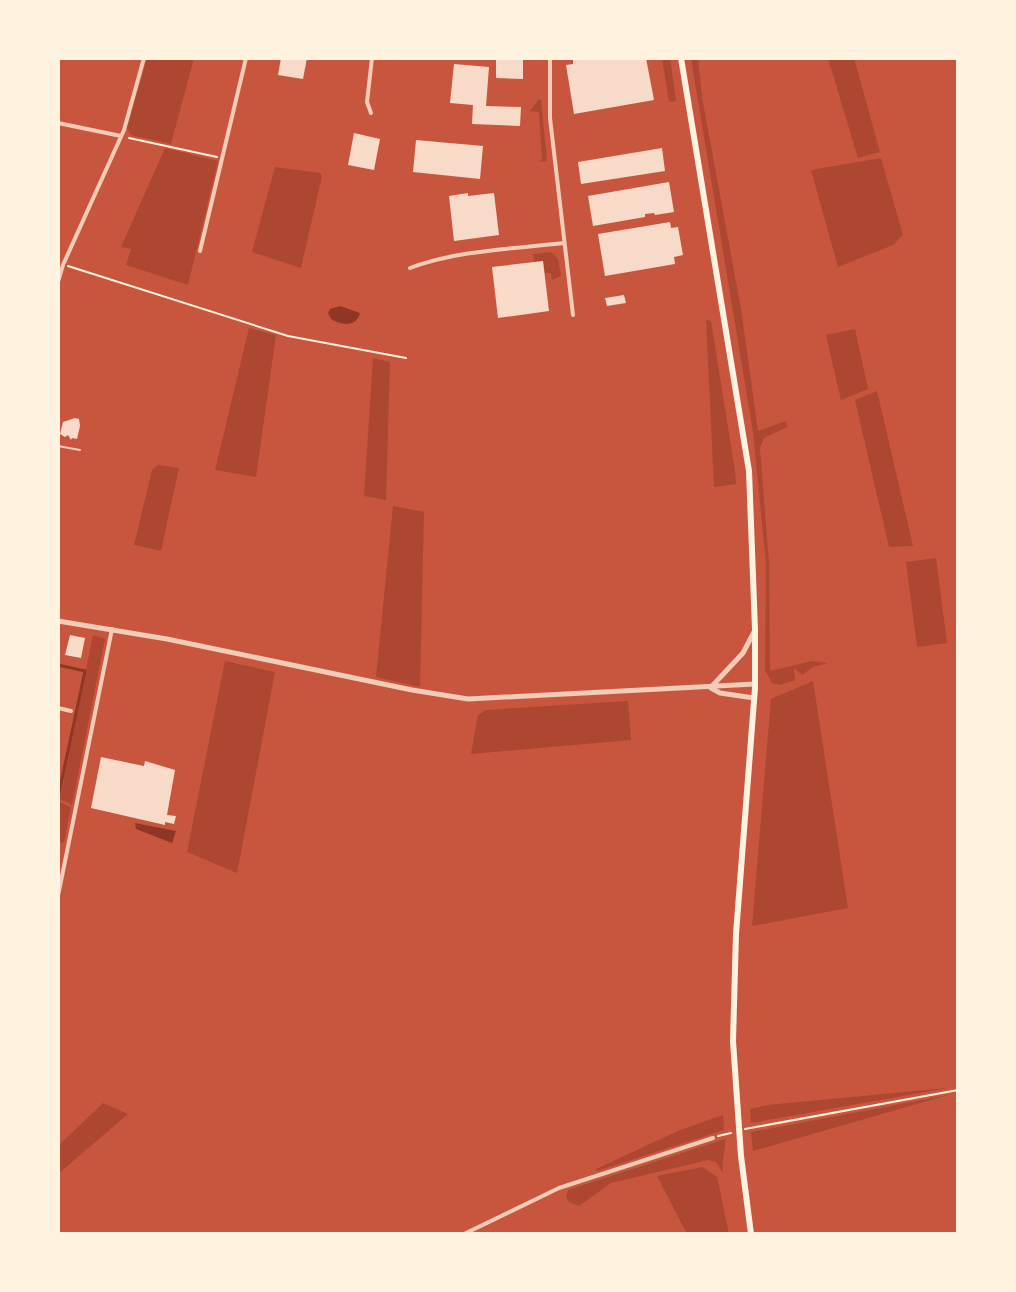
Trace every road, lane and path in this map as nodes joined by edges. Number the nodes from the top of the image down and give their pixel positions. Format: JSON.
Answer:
{"nodes":[{"id":1,"x":144,"y":58,"type":"edge"},
{"id":2,"x":246,"y":58,"type":"edge"},
{"id":3,"x":372,"y":58,"type":"edge"},
{"id":4,"x":550,"y":58,"type":"edge"},
{"id":5,"x":681,"y":58,"type":"edge"},
{"id":6,"x":371,"y":113,"type":"dead end"},
{"id":7,"x":58,"y":123,"type":"edge"},
{"id":8,"x":121,"y":136,"type":"junction"},
{"id":9,"x":222,"y":158,"type":"junction"},
{"id":10,"x":564,"y":243,"type":"junction"},
{"id":11,"x":200,"y":251,"type":"dead end"},
{"id":12,"x":60,"y":264,"type":"edge"},
{"id":13,"x":410,"y":268,"type":"dead end"},
{"id":14,"x":58,"y":282,"type":"edge"},
{"id":15,"x":573,"y":315,"type":"dead end"},
{"id":16,"x":406,"y":358,"type":"dead end"},
{"id":17,"x":58,"y":446,"type":"edge"},
{"id":18,"x":80,"y":450,"type":"dead end"},
{"id":19,"x":58,"y":621,"type":"edge"},
{"id":20,"x":112,"y":629,"type":"junction"},
{"id":21,"x":755,"y":629,"type":"junction"},
{"id":22,"x":755,"y":684,"type":"junction"},
{"id":23,"x":710,"y":688,"type":"junction"},
{"id":24,"x":754,"y":698,"type":"junction"},
{"id":25,"x":58,"y":708,"type":"edge"},
{"id":26,"x":71,"y":711,"type":"dead end"},
{"id":27,"x":58,"y":896,"type":"edge"},
{"id":28,"x":958,"y":1090,"type":"edge"},
{"id":29,"x":762,"y":1126,"type":"dead end"},
{"id":30,"x":713,"y":1138,"type":"dead end"},
{"id":31,"x":464,"y":1234,"type":"edge"},
{"id":32,"x":751,"y":1234,"type":"edge"}],
"edges":[{"from":1,"to":8,"type":"street"},
{"from":2,"to":9,"type":"street"},
{"from":3,"to":6,"type":"street"},
{"from":4,"to":10,"type":"street"},
{"from":5,"to":21,"type":"main road"},
{"from":7,"to":8,"type":"street"},
{"from":8,"to":9,"type":"path"},
{"from":8,"to":12,"type":"street"},
{"from":9,"to":11,"type":"street"},
{"from":10,"to":13,"type":"street"},
{"from":10,"to":15,"type":"street"},
{"from":12,"to":14,"type":"street"},
{"from":12,"to":16,"type":"path"},
{"from":17,"to":18,"type":"lane"},
{"from":19,"to":20,"type":"street"},
{"from":20,"to":23,"type":"street"},
{"from":20,"to":27,"type":"street"},
{"from":21,"to":22,"type":"main road"},
{"from":21,"to":23,"type":"street"},
{"from":22,"to":23,"type":"street"},
{"from":22,"to":24,"type":"main road"},
{"from":23,"to":24,"type":"street"},
{"from":24,"to":32,"type":"main road"},
{"from":25,"to":26,"type":"street"},
{"from":28,"to":29,"type":"path"},
{"from":30,"to":31,"type":"street"}]}
